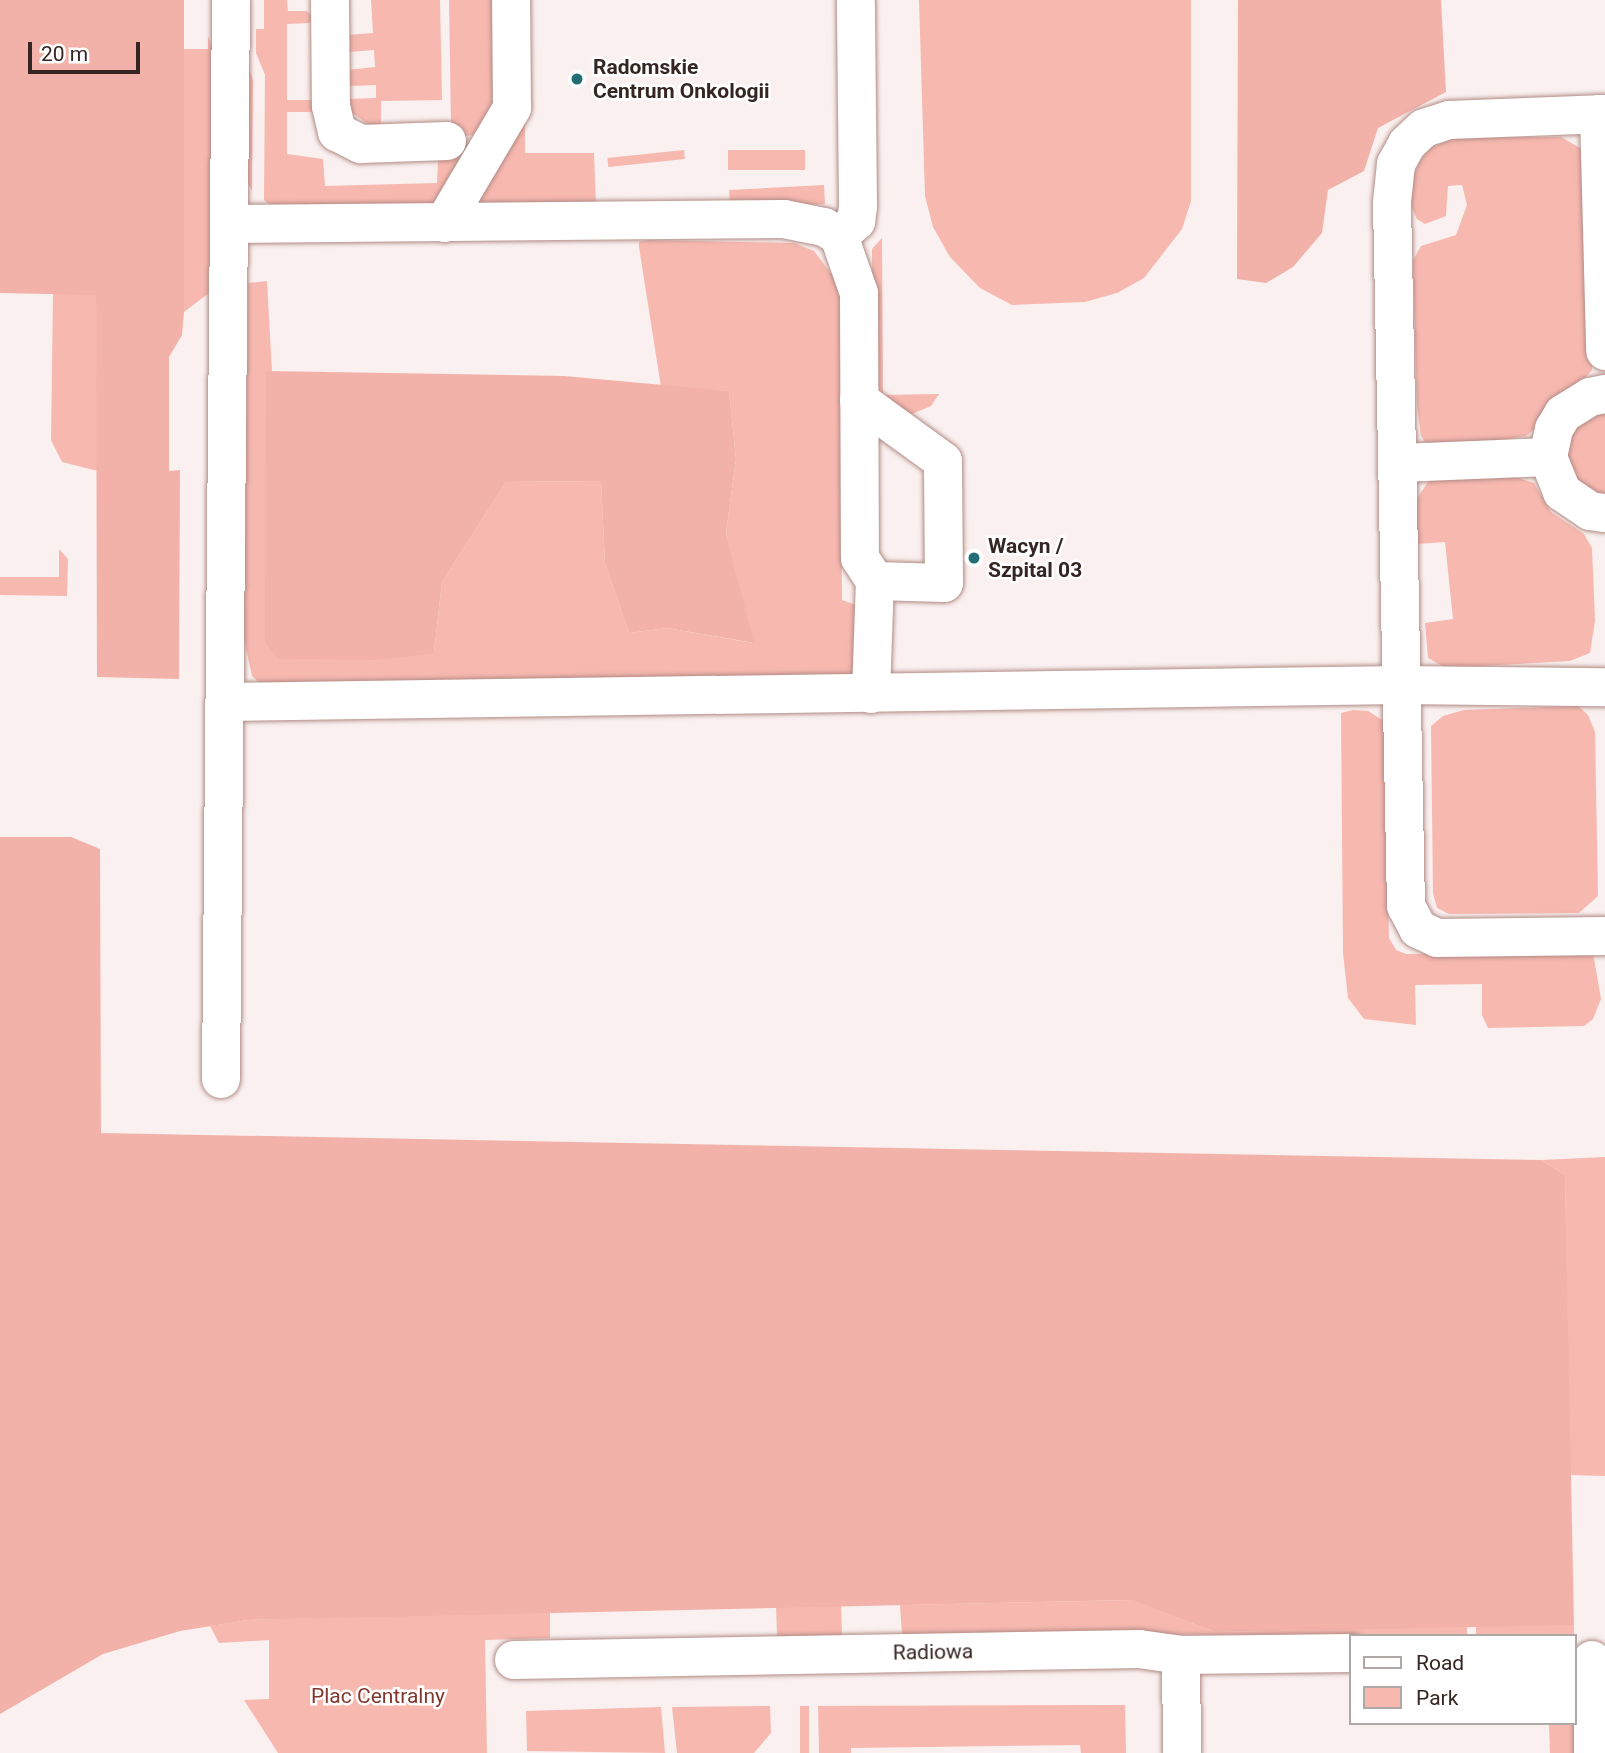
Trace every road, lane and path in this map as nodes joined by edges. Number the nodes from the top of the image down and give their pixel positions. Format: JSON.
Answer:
{"nodes":[{"id":1,"x":230,"y":0,"type":"edge"},
{"id":2,"x":331,"y":0,"type":"edge"},
{"id":3,"x":511,"y":0,"type":"edge"},
{"id":4,"x":856,"y":0,"type":"edge"},
{"id":5,"x":1602,"y":114,"type":"edge"},
{"id":6,"x":447,"y":141,"type":"dead end"},
{"id":7,"x":444,"y":223,"type":"junction"},
{"id":8,"x":230,"y":224,"type":"junction"},
{"id":9,"x":839,"y":236,"type":"junction"},
{"id":10,"x":1605,"y":351,"type":"edge"},
{"id":11,"x":1605,"y":394,"type":"edge"},
{"id":12,"x":859,"y":400,"type":"junction"},
{"id":13,"x":1548,"y":457,"type":"junction"},
{"id":14,"x":1400,"y":463,"type":"junction"},
{"id":15,"x":1605,"y":513,"type":"edge"},
{"id":16,"x":875,"y":581,"type":"junction"},
{"id":17,"x":1400,"y":685,"type":"junction"},
{"id":18,"x":1605,"y":687,"type":"edge"},
{"id":19,"x":871,"y":694,"type":"junction"},
{"id":20,"x":225,"y":702,"type":"junction"},
{"id":21,"x":1605,"y":936,"type":"edge"},
{"id":22,"x":221,"y":1079,"type":"dead end"},
{"id":23,"x":1350,"y":1653,"type":"edge"},
{"id":24,"x":1181,"y":1655,"type":"junction"},
{"id":25,"x":514,"y":1660,"type":"dead end"},
{"id":26,"x":1591,"y":1660,"type":"edge"},
{"id":27,"x":1181,"y":1753,"type":"edge"},
{"id":28,"x":1593,"y":1753,"type":"edge"}],
"edges":[{"from":1,"to":8,"type":"street"},
{"from":2,"to":6,"type":"street"},
{"from":3,"to":7,"type":"street"},
{"from":4,"to":9,"type":"street"},
{"from":5,"to":10,"type":"street"},
{"from":5,"to":14,"type":"street"},
{"from":7,"to":8,"type":"street"},
{"from":7,"to":9,"type":"street"},
{"from":8,"to":20,"type":"street"},
{"from":9,"to":12,"type":"street"},
{"from":11,"to":13,"type":"street"},
{"from":12,"to":16,"type":"street"},
{"from":12,"to":16,"type":"street"},
{"from":13,"to":14,"type":"street"},
{"from":13,"to":15,"type":"street"},
{"from":14,"to":17,"type":"street"},
{"from":16,"to":19,"type":"street"},
{"from":17,"to":18,"type":"street"},
{"from":17,"to":19,"type":"street"},
{"from":17,"to":21,"type":"street"},
{"from":19,"to":20,"type":"street"},
{"from":20,"to":22,"type":"street"},
{"from":23,"to":24,"type":"street","name":"Radiowa"},
{"from":24,"to":25,"type":"street","name":"Radiowa"},
{"from":24,"to":27,"type":"street"},
{"from":26,"to":28,"type":"street"}]}
